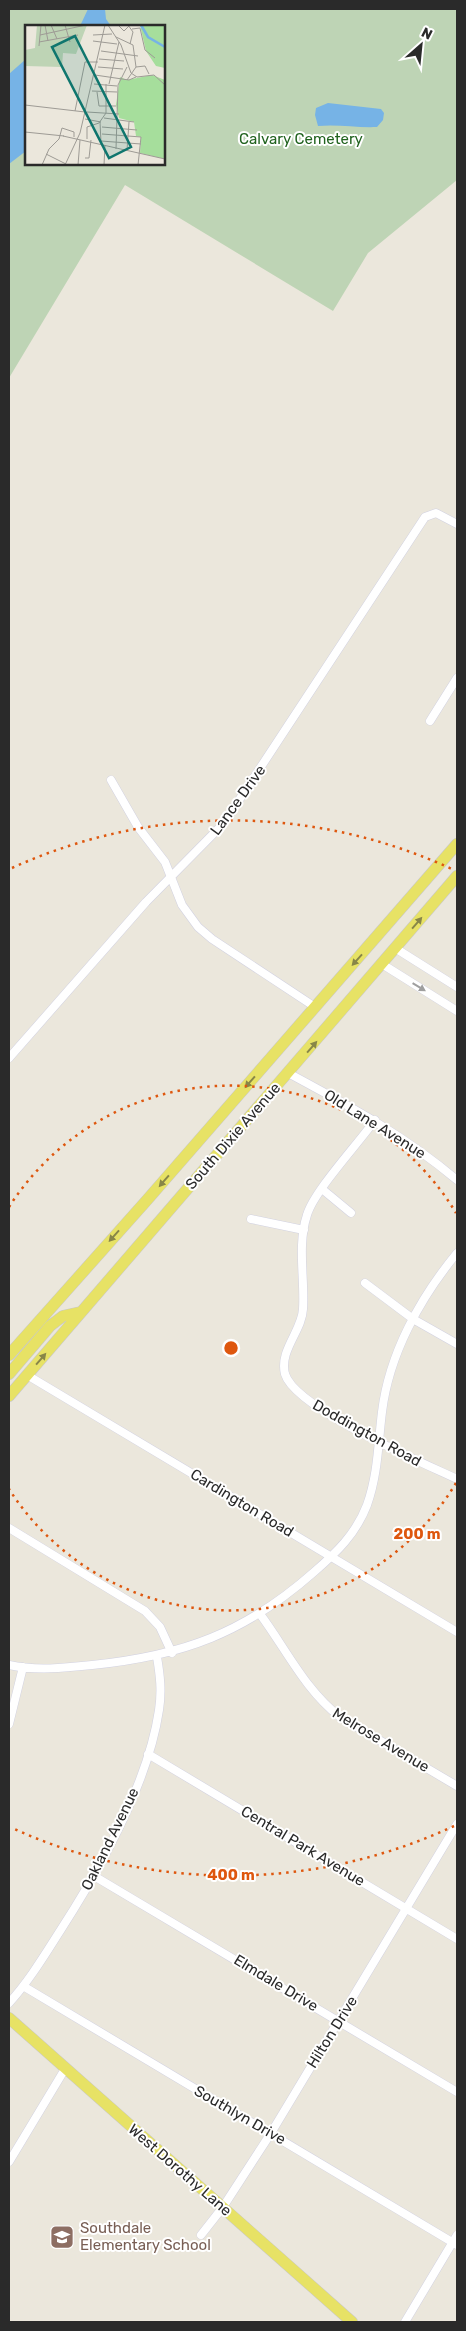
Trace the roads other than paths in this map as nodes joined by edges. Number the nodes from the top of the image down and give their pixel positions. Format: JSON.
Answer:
{"nodes":[{"id":1,"x":457,"y":524,"type":"edge"},
{"id":2,"x":457,"y":678,"type":"edge"},
{"id":3,"x":430,"y":721,"type":"dead end"},
{"id":4,"x":111,"y":780,"type":"dead end"},
{"id":5,"x":457,"y":844,"type":"edge"},
{"id":6,"x":457,"y":876,"type":"edge"},
{"id":7,"x":171,"y":877,"type":"junction"},
{"id":8,"x":395,"y":948,"type":"junction"},
{"id":9,"x":382,"y":964,"type":"junction"},
{"id":10,"x":457,"y":987,"type":"edge"},
{"id":11,"x":315,"y":1007,"type":"junction"},
{"id":12,"x":457,"y":1010,"type":"edge"},
{"id":13,"x":9,"y":1058,"type":"edge"},
{"id":14,"x":288,"y":1073,"type":"junction"},
{"id":15,"x":375,"y":1120,"type":"junction"},
{"id":16,"x":457,"y":1180,"type":"edge"},
{"id":17,"x":322,"y":1189,"type":"junction"},
{"id":18,"x":351,"y":1213,"type":"dead end"},
{"id":19,"x":251,"y":1219,"type":"dead end"},
{"id":20,"x":304,"y":1230,"type":"junction"},
{"id":21,"x":457,"y":1253,"type":"edge"},
{"id":22,"x":365,"y":1283,"type":"dead end"},
{"id":23,"x":81,"y":1312,"type":"junction"},
{"id":24,"x":413,"y":1319,"type":"junction"},
{"id":25,"x":457,"y":1344,"type":"edge"},
{"id":26,"x":9,"y":1355,"type":"edge"},
{"id":27,"x":9,"y":1374,"type":"edge"},
{"id":28,"x":27,"y":1375,"type":"junction"},
{"id":29,"x":9,"y":1396,"type":"edge"},
{"id":30,"x":380,"y":1442,"type":"junction"},
{"id":31,"x":457,"y":1479,"type":"edge"},
{"id":32,"x":9,"y":1528,"type":"edge"},
{"id":33,"x":331,"y":1557,"type":"junction"},
{"id":34,"x":260,"y":1614,"type":"junction"},
{"id":35,"x":457,"y":1632,"type":"edge"},
{"id":36,"x":172,"y":1653,"type":"junction"},
{"id":37,"x":157,"y":1657,"type":"junction"},
{"id":38,"x":9,"y":1665,"type":"edge"},
{"id":39,"x":23,"y":1667,"type":"junction"},
{"id":40,"x":9,"y":1724,"type":"edge"},
{"id":41,"x":148,"y":1754,"type":"junction"},
{"id":42,"x":457,"y":1786,"type":"edge"},
{"id":43,"x":457,"y":1824,"type":"edge"},
{"id":44,"x":94,"y":1876,"type":"junction"},
{"id":45,"x":408,"y":1909,"type":"junction"},
{"id":46,"x":457,"y":1939,"type":"edge"},
{"id":47,"x":23,"y":1986,"type":"junction"},
{"id":48,"x":9,"y":2002,"type":"edge"},
{"id":49,"x":9,"y":2018,"type":"edge"},
{"id":50,"x":340,"y":2021,"type":"junction"},
{"id":51,"x":65,"y":2068,"type":"junction"},
{"id":52,"x":457,"y":2092,"type":"edge"},
{"id":53,"x":271,"y":2133,"type":"junction"},
{"id":54,"x":9,"y":2162,"type":"edge"},
{"id":55,"x":223,"y":2207,"type":"junction"},
{"id":56,"x":201,"y":2235,"type":"dead end"},
{"id":57,"x":457,"y":2235,"type":"edge"},
{"id":58,"x":455,"y":2243,"type":"edge"},
{"id":59,"x":352,"y":2322,"type":"edge"},
{"id":60,"x":405,"y":2322,"type":"edge"}],
"edges":[{"from":1,"to":7,"type":"street","name":"Lance Drive"},
{"from":2,"to":3,"type":"street"},
{"from":4,"to":7,"type":"street"},
{"from":5,"to":11,"type":"main road","name":"South Dixie Avenue","one_way":true},
{"from":8,"to":6,"type":"main road","name":"South Dixie Avenue","one_way":true},
{"from":7,"to":11,"type":"street"},
{"from":7,"to":13,"type":"street","name":"Lance Drive"},
{"from":8,"to":9,"type":"main road","name":"South Dixie Avenue"},
{"from":8,"to":10,"type":"street"},
{"from":9,"to":12,"type":"street","one_way":true},
{"from":14,"to":9,"type":"main road","name":"South Dixie Avenue","one_way":true},
{"from":11,"to":26,"type":"main road","name":"South Dixie Avenue","one_way":true},
{"from":14,"to":15,"type":"street","name":"Old Lane Avenue"},
{"from":14,"to":23,"type":"main road","name":"South Dixie Avenue"},
{"from":15,"to":16,"type":"street","name":"Old Lane Avenue"},
{"from":15,"to":17,"type":"street","name":"Doddington Road"},
{"from":17,"to":18,"type":"street"},
{"from":17,"to":20,"type":"street","name":"Doddington Road"},
{"from":19,"to":20,"type":"street"},
{"from":20,"to":30,"type":"street","name":"Doddington Road"},
{"from":21,"to":24,"type":"street"},
{"from":22,"to":24,"type":"street"},
{"from":23,"to":27,"type":"main road"},
{"from":28,"to":23,"type":"main road","name":"South Dixie Avenue","one_way":true},
{"from":24,"to":25,"type":"street"},
{"from":24,"to":30,"type":"street"},
{"from":28,"to":29,"type":"main road","name":"South Dixie Avenue"},
{"from":28,"to":33,"type":"street","name":"Cardington Road"},
{"from":30,"to":31,"type":"street","name":"Doddington Road"},
{"from":30,"to":33,"type":"street"},
{"from":32,"to":36,"type":"street"},
{"from":33,"to":34,"type":"street"},
{"from":33,"to":35,"type":"street","name":"Cardington Road"},
{"from":34,"to":36,"type":"street"},
{"from":34,"to":42,"type":"street","name":"Melrose Avenue"},
{"from":36,"to":37,"type":"street"},
{"from":37,"to":39,"type":"street"},
{"from":37,"to":41,"type":"street","name":"Oakland Avenue"},
{"from":38,"to":39,"type":"street"},
{"from":39,"to":40,"type":"street"},
{"from":41,"to":44,"type":"street","name":"Oakland Avenue"},
{"from":41,"to":45,"type":"street","name":"Central Park Avenue"},
{"from":43,"to":45,"type":"street","name":"Hilton Drive"},
{"from":44,"to":47,"type":"street","name":"Oakland Avenue"},
{"from":44,"to":50,"type":"street","name":"Elmdale Drive"},
{"from":45,"to":46,"type":"street","name":"Central Park Avenue"},
{"from":45,"to":50,"type":"street","name":"Hilton Drive"},
{"from":47,"to":48,"type":"street","name":"Oakland Avenue"},
{"from":47,"to":53,"type":"street","name":"Southlyn Drive"},
{"from":49,"to":51,"type":"main road","name":"West Dorothy Lane"},
{"from":50,"to":52,"type":"street","name":"Elmdale Drive"},
{"from":50,"to":53,"type":"street","name":"Hilton Drive"},
{"from":51,"to":54,"type":"street"},
{"from":51,"to":55,"type":"main road","name":"West Dorothy Lane"},
{"from":53,"to":55,"type":"street","name":"Hilton Drive"},
{"from":53,"to":58,"type":"street","name":"Southlyn Drive"},
{"from":55,"to":56,"type":"street","name":"Hilton Drive"},
{"from":55,"to":59,"type":"main road","name":"West Dorothy Lane"},
{"from":57,"to":58,"type":"street"},
{"from":58,"to":60,"type":"street"}]}
